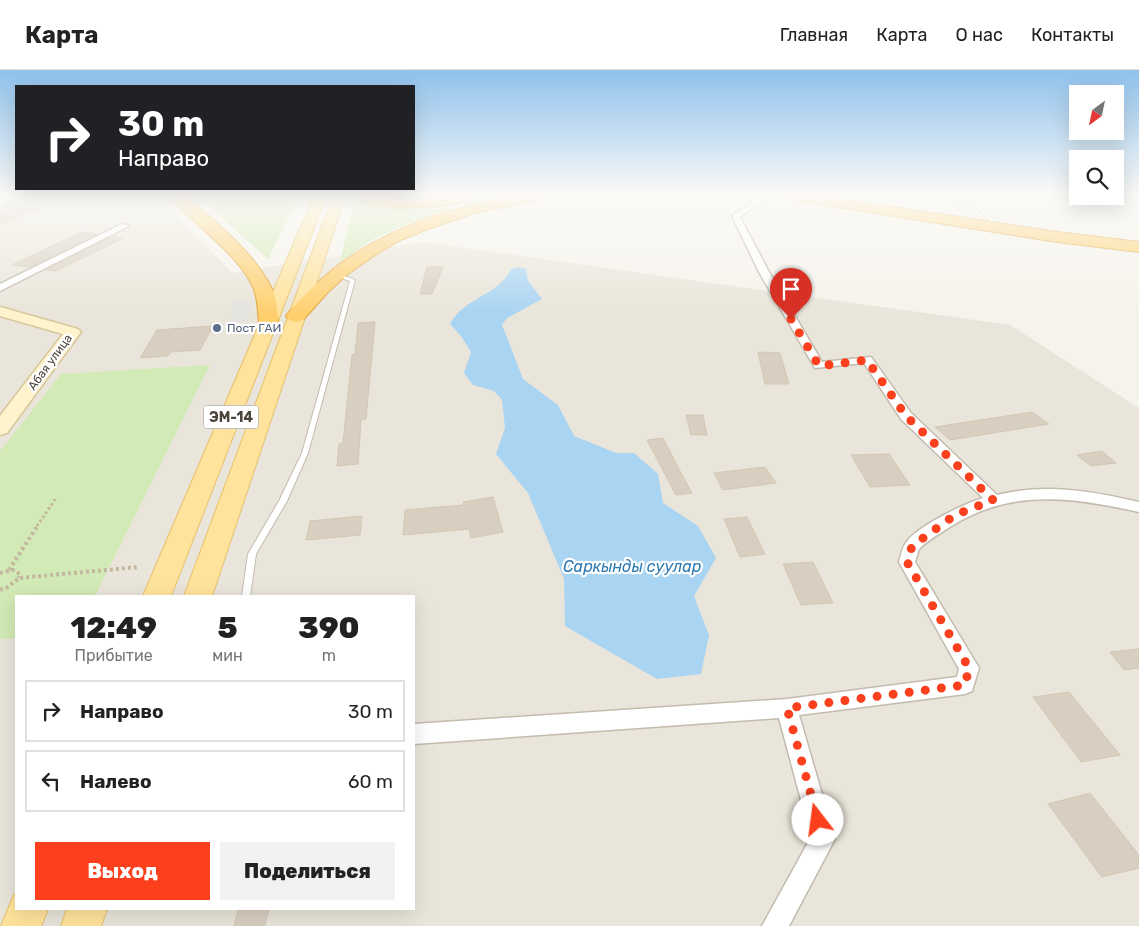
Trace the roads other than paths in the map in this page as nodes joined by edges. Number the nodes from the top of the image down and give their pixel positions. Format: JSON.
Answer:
{"nodes":[{"id":1,"x":110,"y":234,"type":"edge"},
{"id":2,"x":216,"y":234,"type":"edge"},
{"id":3,"x":304,"y":234,"type":"edge"},
{"id":4,"x":326,"y":234,"type":"edge"},
{"id":5,"x":404,"y":234,"type":"edge"},
{"id":6,"x":745,"y":234,"type":"edge"},
{"id":7,"x":1035,"y":234,"type":"edge"},
{"id":8,"x":1069,"y":234,"type":"edge"},
{"id":9,"x":1139,"y":246,"type":"edge"},
{"id":10,"x":338,"y":275,"type":"junction"},
{"id":11,"x":307,"y":286,"type":"junction"},
{"id":12,"x":0,"y":288,"type":"edge"},
{"id":13,"x":282,"y":288,"type":"junction"},
{"id":14,"x":0,"y":310,"type":"edge"},
{"id":15,"x":296,"y":316,"type":"junction"},
{"id":16,"x":268,"y":325,"type":"junction"},
{"id":17,"x":0,"y":428,"type":"edge"},
{"id":18,"x":993,"y":500,"type":"junction"},
{"id":19,"x":1139,"y":507,"type":"edge"},
{"id":20,"x":157,"y":595,"type":"edge"},
{"id":21,"x":198,"y":595,"type":"edge"},
{"id":22,"x":246,"y":595,"type":"edge"},
{"id":23,"x":787,"y":708,"type":"junction"},
{"id":24,"x":415,"y":734,"type":"edge"},
{"id":25,"x":28,"y":910,"type":"edge"},
{"id":26,"x":87,"y":910,"type":"edge"},
{"id":27,"x":21,"y":926,"type":"edge"},
{"id":28,"x":81,"y":926,"type":"edge"},
{"id":29,"x":775,"y":926,"type":"edge"}],
"edges":[{"from":1,"to":12,"type":"street"},
{"from":2,"to":16,"type":"highway"},
{"from":3,"to":13,"type":"main road","number":"ЭМ-14"},
{"from":4,"to":11,"type":"main road","number":"ЭМ-14"},
{"from":5,"to":10,"type":"highway"},
{"from":6,"to":18,"type":"street"},
{"from":7,"to":9,"type":"highway"},
{"from":8,"to":9,"type":"highway"},
{"from":10,"to":15,"type":"highway"},
{"from":10,"to":22,"type":"lane"},
{"from":11,"to":13,"type":"main road"},
{"from":11,"to":15,"type":"main road","number":"ЭМ-14"},
{"from":13,"to":16,"type":"main road","number":"ЭМ-14"},
{"from":14,"to":17,"type":"street","name":"Абая улица"},
{"from":15,"to":21,"type":"main road","number":"ЭМ-14"},
{"from":16,"to":20,"type":"main road","number":"ЭМ-14"},
{"from":18,"to":19,"type":"street"},
{"from":18,"to":23,"type":"street"},
{"from":23,"to":24,"type":"street"},
{"from":23,"to":29,"type":"street"},
{"from":25,"to":27,"type":"main road"},
{"from":26,"to":28,"type":"main road"}]}
